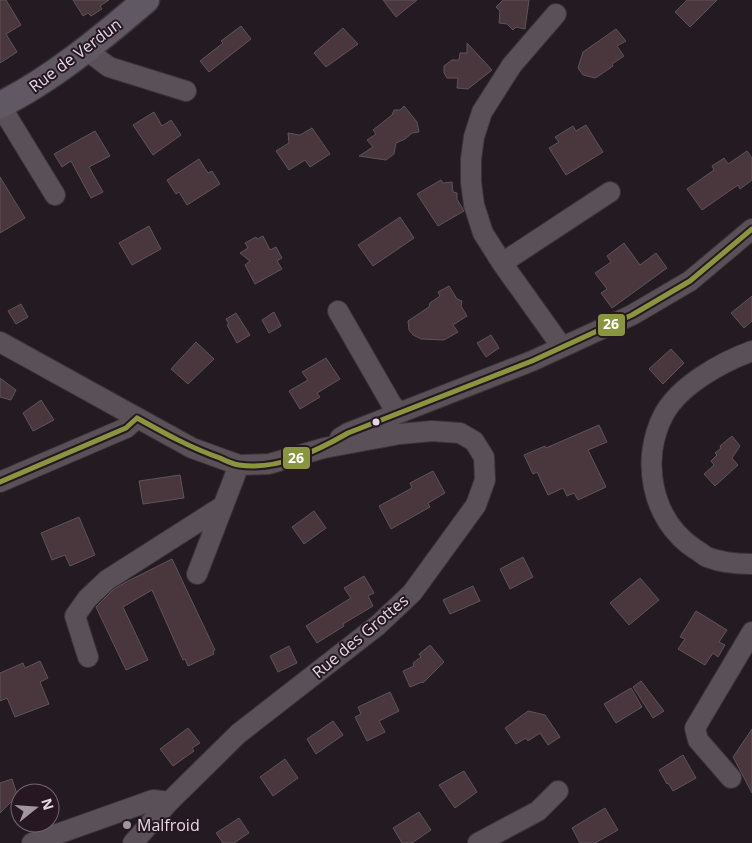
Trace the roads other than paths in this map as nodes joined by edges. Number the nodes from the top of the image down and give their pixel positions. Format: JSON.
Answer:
{"nodes":[{"id":1,"x":146,"y":0,"type":"edge"},
{"id":2,"x":556,"y":14,"type":"dead end"},
{"id":3,"x":85,"y":49,"type":"junction"},
{"id":4,"x":186,"y":91,"type":"dead end"},
{"id":5,"x":0,"y":105,"type":"edge"},
{"id":6,"x":610,"y":192,"type":"dead end"},
{"id":7,"x":55,"y":196,"type":"dead end"},
{"id":8,"x":752,"y":229,"type":"edge"},
{"id":9,"x":502,"y":263,"type":"junction"},
{"id":10,"x":338,"y":311,"type":"dead end"},
{"id":11,"x":0,"y":342,"type":"edge"},
{"id":12,"x":562,"y":348,"type":"junction"},
{"id":13,"x":752,"y":351,"type":"edge"},
{"id":14,"x":400,"y":412,"type":"junction"},
{"id":15,"x":137,"y":418,"type":"junction"},
{"id":16,"x":324,"y":448,"type":"junction"},
{"id":17,"x":239,"y":465,"type":"junction"},
{"id":18,"x":0,"y":482,"type":"edge"},
{"id":19,"x":223,"y":506,"type":"junction"},
{"id":20,"x":752,"y":564,"type":"edge"},
{"id":21,"x":196,"y":574,"type":"dead end"},
{"id":22,"x":752,"y":632,"type":"edge"},
{"id":23,"x":88,"y":657,"type":"dead end"},
{"id":24,"x":731,"y":778,"type":"dead end"},
{"id":25,"x":558,"y":790,"type":"dead end"},
{"id":26,"x":167,"y":804,"type":"junction"},
{"id":27,"x":32,"y":843,"type":"edge"},
{"id":28,"x":133,"y":843,"type":"edge"},
{"id":29,"x":478,"y":843,"type":"edge"}],
"edges":[{"from":1,"to":3,"type":"main road","name":"Rue de Verdun"},
{"from":2,"to":9,"type":"street"},
{"from":3,"to":4,"type":"street"},
{"from":3,"to":5,"type":"main road","name":"Rue de Verdun"},
{"from":5,"to":7,"type":"street"},
{"from":6,"to":9,"type":"street"},
{"from":8,"to":12,"type":"street"},
{"from":9,"to":12,"type":"street"},
{"from":10,"to":14,"type":"street"},
{"from":11,"to":15,"type":"street"},
{"from":12,"to":14,"type":"street"},
{"from":13,"to":20,"type":"street"},
{"from":14,"to":16,"type":"street"},
{"from":15,"to":17,"type":"street"},
{"from":15,"to":18,"type":"street"},
{"from":16,"to":17,"type":"street"},
{"from":16,"to":26,"type":"street","name":"Rue des Grottes"},
{"from":17,"to":19,"type":"street"},
{"from":19,"to":21,"type":"street"},
{"from":19,"to":23,"type":"street"},
{"from":22,"to":24,"type":"street"},
{"from":25,"to":29,"type":"street"},
{"from":26,"to":27,"type":"street"},
{"from":26,"to":28,"type":"street","name":"Rue des Grottes"}]}
